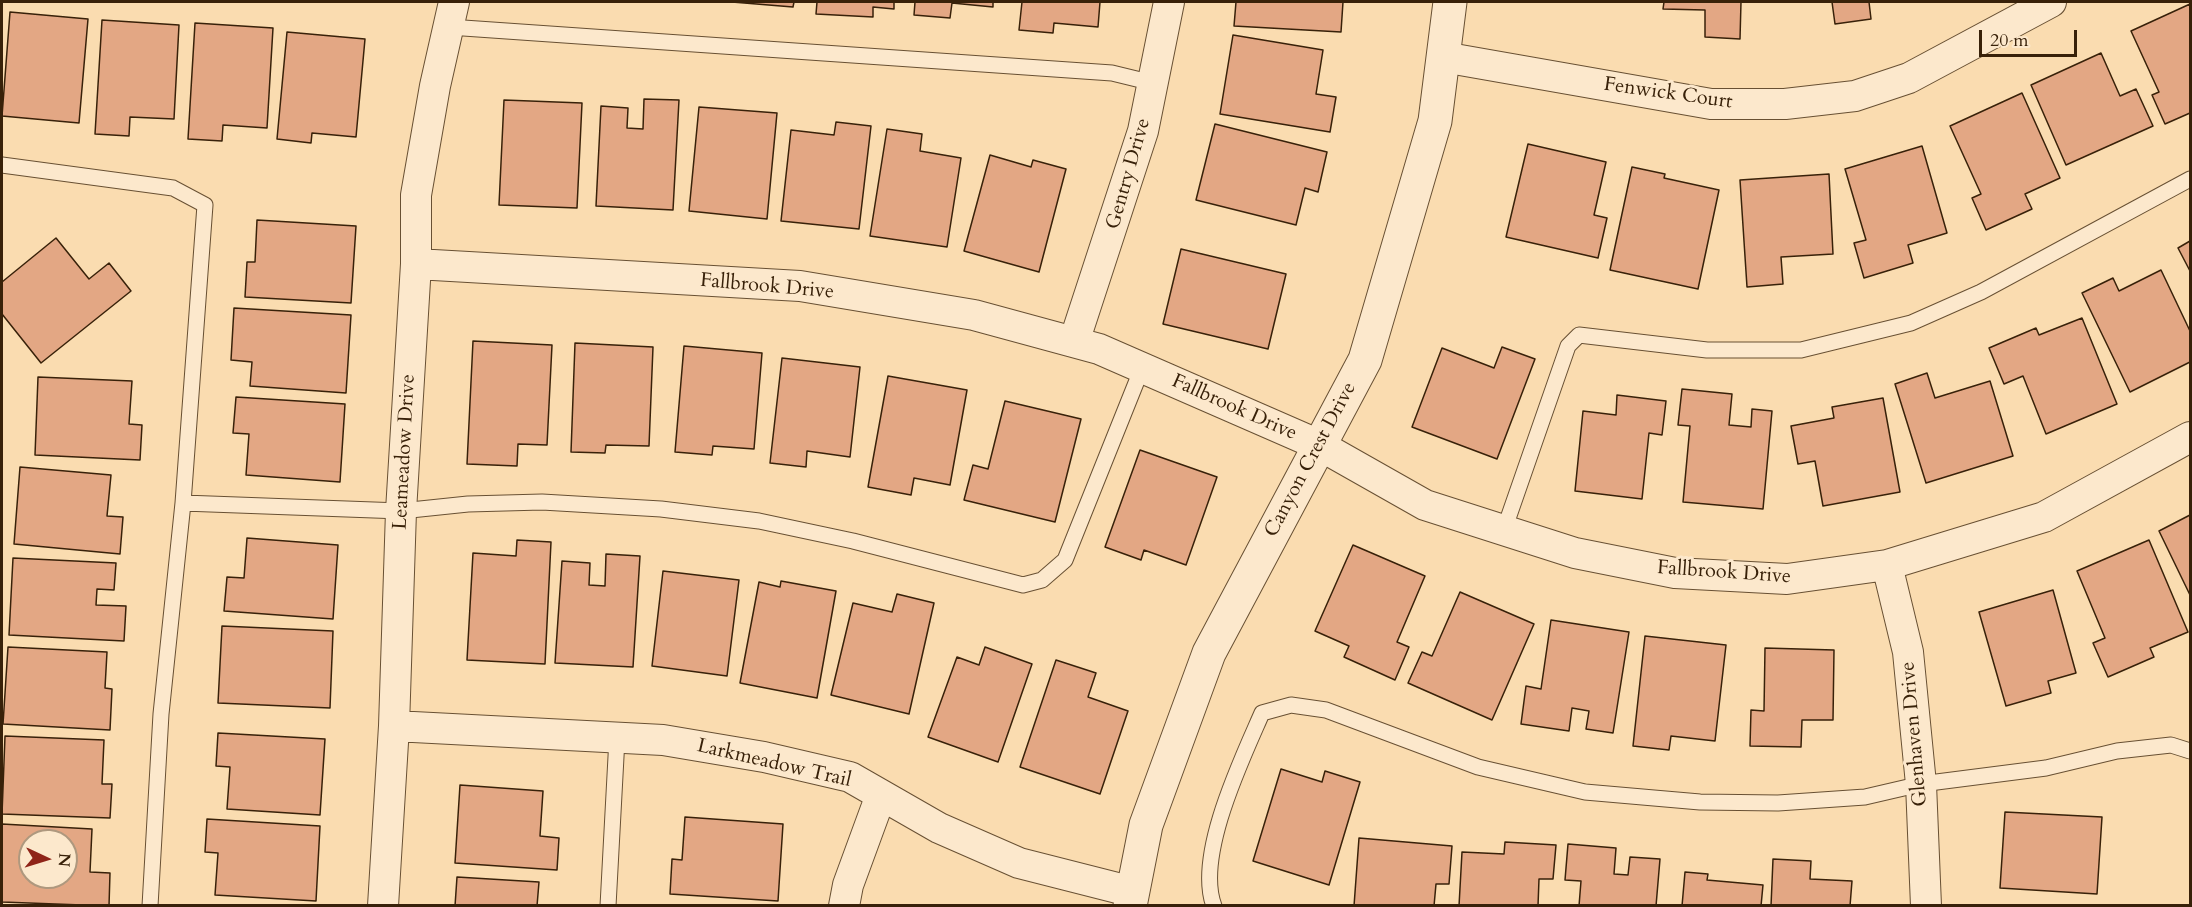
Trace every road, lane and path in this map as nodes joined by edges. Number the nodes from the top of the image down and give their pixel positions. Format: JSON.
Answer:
{"nodes":[{"id":1,"x":1169,"y":2,"type":"edge"},
{"id":2,"x":1450,"y":2,"type":"edge"},
{"id":3,"x":2052,"y":2,"type":"edge"},
{"id":4,"x":451,"y":14,"type":"edge"},
{"id":5,"x":1443,"y":57,"type":"junction"},
{"id":6,"x":1153,"y":83,"type":"junction"},
{"id":7,"x":2,"y":165,"type":"edge"},
{"id":8,"x":2190,"y":178,"type":"edge"},
{"id":9,"x":416,"y":264,"type":"junction"},
{"id":10,"x":1074,"y":342,"type":"junction"},
{"id":11,"x":1142,"y":368,"type":"junction"},
{"id":12,"x":2190,"y":437,"type":"edge"},
{"id":13,"x":1319,"y":445,"type":"junction"},
{"id":14,"x":183,"y":503,"type":"junction"},
{"id":15,"x":401,"y":511,"type":"junction"},
{"id":16,"x":1504,"y":530,"type":"junction"},
{"id":17,"x":1887,"y":565,"type":"junction"},
{"id":18,"x":394,"y":726,"type":"junction"},
{"id":19,"x":617,"y":738,"type":"junction"},
{"id":20,"x":2190,"y":751,"type":"edge"},
{"id":21,"x":1921,"y":784,"type":"junction"},
{"id":22,"x":881,"y":795,"type":"junction"},
{"id":23,"x":1131,"y":899,"type":"edge"},
{"id":24,"x":150,"y":906,"type":"edge"},
{"id":25,"x":382,"y":906,"type":"edge"},
{"id":26,"x":608,"y":906,"type":"edge"},
{"id":27,"x":844,"y":906,"type":"edge"},
{"id":28,"x":1214,"y":906,"type":"edge"},
{"id":29,"x":1926,"y":906,"type":"edge"}],
"edges":[{"from":1,"to":6,"type":"street","name":"Gentry Drive"},
{"from":2,"to":5,"type":"street","name":"Canyon Crest Drive"},
{"from":3,"to":5,"type":"street","name":"Fenwick Court"},
{"from":4,"to":6,"type":"lane"},
{"from":4,"to":9,"type":"street","name":"Leameadow Drive"},
{"from":5,"to":13,"type":"street","name":"Canyon Crest Drive"},
{"from":6,"to":10,"type":"street","name":"Gentry Drive"},
{"from":7,"to":14,"type":"lane"},
{"from":8,"to":16,"type":"lane"},
{"from":9,"to":10,"type":"street","name":"Fallbrook Drive"},
{"from":9,"to":15,"type":"street","name":"Leameadow Drive"},
{"from":10,"to":11,"type":"street","name":"Fallbrook Drive"},
{"from":11,"to":13,"type":"street","name":"Fallbrook Drive"},
{"from":11,"to":15,"type":"lane"},
{"from":12,"to":17,"type":"street","name":"Fallbrook Drive"},
{"from":13,"to":16,"type":"street","name":"Fallbrook Drive"},
{"from":13,"to":23,"type":"street","name":"Canyon Crest Drive"},
{"from":14,"to":15,"type":"lane"},
{"from":14,"to":24,"type":"lane"},
{"from":15,"to":18,"type":"street","name":"Leameadow Drive"},
{"from":16,"to":17,"type":"street","name":"Fallbrook Drive"},
{"from":17,"to":21,"type":"street","name":"Glenhaven Drive"},
{"from":18,"to":19,"type":"street","name":"Larkmeadow Trail"},
{"from":18,"to":25,"type":"street","name":"Leameadow Drive"},
{"from":19,"to":22,"type":"street","name":"Larkmeadow Trail"},
{"from":19,"to":26,"type":"lane"},
{"from":20,"to":21,"type":"lane"},
{"from":21,"to":28,"type":"lane"},
{"from":21,"to":29,"type":"street","name":"Glenhaven Drive"},
{"from":22,"to":23,"type":"street","name":"Larkmeadow Trail"},
{"from":22,"to":27,"type":"street"}]}
